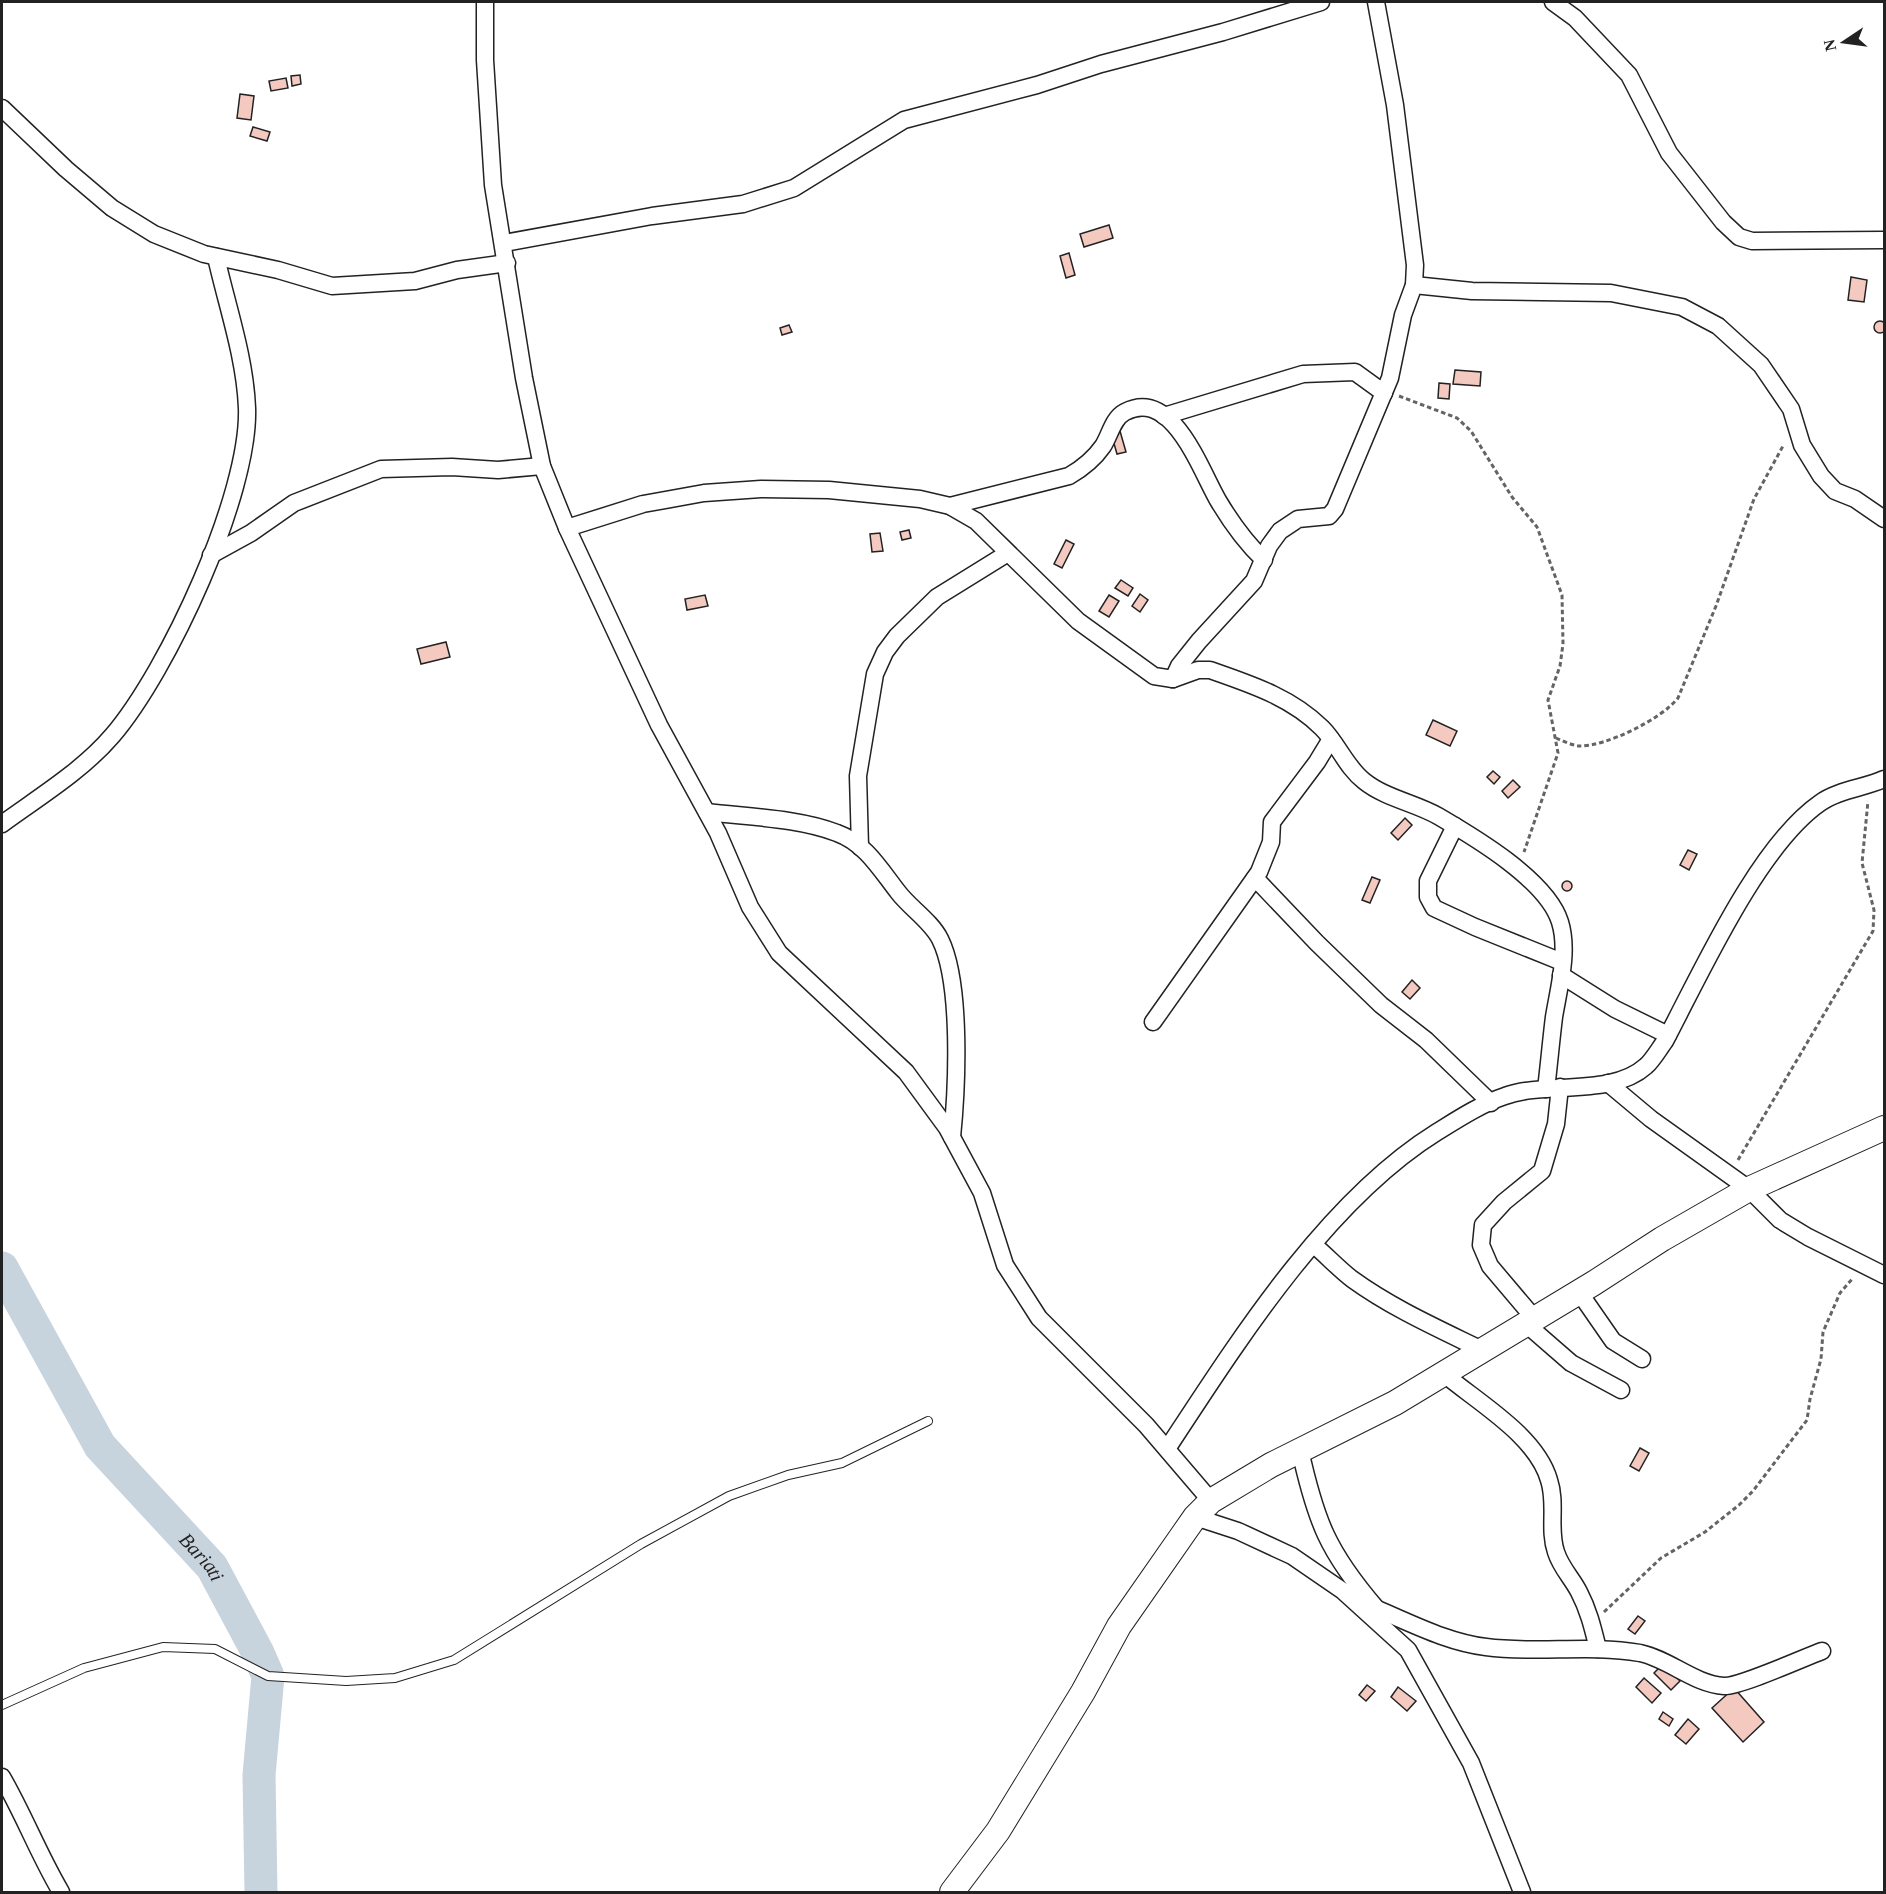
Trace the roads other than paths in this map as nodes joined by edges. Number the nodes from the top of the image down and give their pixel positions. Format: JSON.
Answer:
{"nodes":[{"id":1,"x":485,"y":2,"type":"edge"},
{"id":2,"x":1320,"y":2,"type":"edge"},
{"id":3,"x":1376,"y":2,"type":"edge"},
{"id":4,"x":1553,"y":2,"type":"edge"},
{"id":5,"x":2,"y":108,"type":"edge"},
{"id":6,"x":1884,"y":240,"type":"edge"},
{"id":7,"x":504,"y":243,"type":"junction"},
{"id":8,"x":216,"y":257,"type":"junction"},
{"id":9,"x":507,"y":263,"type":"junction"},
{"id":10,"x":1414,"y":285,"type":"junction"},
{"id":11,"x":1385,"y":392,"type":"junction"},
{"id":12,"x":1164,"y":416,"type":"junction"},
{"id":13,"x":542,"y":466,"type":"junction"},
{"id":14,"x":950,"y":506,"type":"junction"},
{"id":15,"x":1884,"y":519,"type":"edge"},
{"id":16,"x":567,"y":528,"type":"junction"},
{"id":17,"x":1008,"y":553,"type":"junction"},
{"id":18,"x":211,"y":555,"type":"junction"},
{"id":19,"x":1264,"y":560,"type":"junction"},
{"id":20,"x":1173,"y":678,"type":"junction"},
{"id":21,"x":1331,"y":739,"type":"junction"},
{"id":22,"x":1878,"y":782,"type":"edge"},
{"id":23,"x":707,"y":812,"type":"junction"},
{"id":24,"x":2,"y":824,"type":"edge"},
{"id":25,"x":1455,"y":826,"type":"junction"},
{"id":26,"x":860,"y":846,"type":"junction"},
{"id":27,"x":1255,"y":878,"type":"junction"},
{"id":28,"x":1561,"y":968,"type":"junction"},
{"id":29,"x":1152,"y":1022,"type":"dead end"},
{"id":30,"x":1668,"y":1035,"type":"junction"},
{"id":31,"x":1608,"y":1083,"type":"junction"},
{"id":32,"x":1553,"y":1088,"type":"junction"},
{"id":33,"x":1491,"y":1103,"type":"junction"},
{"id":34,"x":1884,"y":1128,"type":"edge"},
{"id":35,"x":952,"y":1137,"type":"junction"},
{"id":36,"x":1749,"y":1189,"type":"junction"},
{"id":37,"x":1314,"y":1245,"type":"junction"},
{"id":38,"x":1884,"y":1275,"type":"edge"},
{"id":39,"x":1579,"y":1292,"type":"junction"},
{"id":40,"x":1530,"y":1321,"type":"junction"},
{"id":41,"x":1482,"y":1350,"type":"junction"},
{"id":42,"x":1642,"y":1359,"type":"dead end"},
{"id":43,"x":1443,"y":1373,"type":"junction"},
{"id":44,"x":1621,"y":1390,"type":"dead end"},
{"id":45,"x":928,"y":1421,"type":"dead end"},
{"id":46,"x":1167,"y":1449,"type":"junction"},
{"id":47,"x":1300,"y":1450,"type":"junction"},
{"id":48,"x":1203,"y":1509,"type":"junction"},
{"id":49,"x":1353,"y":1600,"type":"junction"},
{"id":50,"x":1377,"y":1609,"type":"junction"},
{"id":51,"x":1598,"y":1649,"type":"junction"},
{"id":52,"x":1822,"y":1651,"type":"dead end"},
{"id":53,"x":2,"y":1704,"type":"edge"},
{"id":54,"x":2,"y":1777,"type":"edge"},
{"id":55,"x":61,"y":1893,"type":"edge"},
{"id":56,"x":952,"y":1893,"type":"edge"},
{"id":57,"x":1522,"y":1893,"type":"edge"}],
"edges":[{"from":1,"to":7,"type":"street"},
{"from":2,"to":7,"type":"street"},
{"from":3,"to":10,"type":"street"},
{"from":4,"to":6,"type":"street"},
{"from":5,"to":8,"type":"street"},
{"from":7,"to":9,"type":"street"},
{"from":8,"to":9,"type":"street"},
{"from":8,"to":18,"type":"street"},
{"from":9,"to":13,"type":"street"},
{"from":10,"to":11,"type":"street"},
{"from":10,"to":15,"type":"street"},
{"from":11,"to":12,"type":"street"},
{"from":11,"to":19,"type":"street"},
{"from":12,"to":14,"type":"street"},
{"from":12,"to":19,"type":"street"},
{"from":13,"to":16,"type":"street"},
{"from":13,"to":18,"type":"street"},
{"from":14,"to":16,"type":"street"},
{"from":14,"to":17,"type":"street"},
{"from":16,"to":23,"type":"street"},
{"from":17,"to":20,"type":"street"},
{"from":17,"to":26,"type":"street"},
{"from":18,"to":24,"type":"street"},
{"from":19,"to":20,"type":"street"},
{"from":20,"to":21,"type":"street"},
{"from":21,"to":25,"type":"street"},
{"from":21,"to":27,"type":"street"},
{"from":22,"to":30,"type":"street"},
{"from":23,"to":26,"type":"street"},
{"from":23,"to":35,"type":"street"},
{"from":25,"to":28,"type":"street"},
{"from":25,"to":28,"type":"street"},
{"from":26,"to":35,"type":"street"},
{"from":27,"to":29,"type":"street"},
{"from":27,"to":33,"type":"street"},
{"from":28,"to":30,"type":"street"},
{"from":28,"to":32,"type":"street"},
{"from":30,"to":31,"type":"street"},
{"from":31,"to":32,"type":"street"},
{"from":31,"to":36,"type":"street"},
{"from":32,"to":33,"type":"street"},
{"from":32,"to":40,"type":"street"},
{"from":33,"to":37,"type":"street"},
{"from":34,"to":36,"type":"street"},
{"from":35,"to":46,"type":"street"},
{"from":36,"to":38,"type":"street"},
{"from":36,"to":39,"type":"street"},
{"from":37,"to":41,"type":"street"},
{"from":37,"to":46,"type":"street"},
{"from":39,"to":40,"type":"street"},
{"from":39,"to":42,"type":"street"},
{"from":40,"to":41,"type":"street"},
{"from":40,"to":44,"type":"street"},
{"from":41,"to":43,"type":"street"},
{"from":43,"to":47,"type":"street"},
{"from":43,"to":51,"type":"street"},
{"from":45,"to":53,"type":"lane"},
{"from":46,"to":48,"type":"street"},
{"from":47,"to":48,"type":"street"},
{"from":47,"to":50,"type":"street"},
{"from":48,"to":49,"type":"street"},
{"from":48,"to":56,"type":"street"},
{"from":49,"to":50,"type":"street"},
{"from":49,"to":57,"type":"street"},
{"from":50,"to":51,"type":"street"},
{"from":51,"to":52,"type":"street"},
{"from":54,"to":55,"type":"street"}]}
